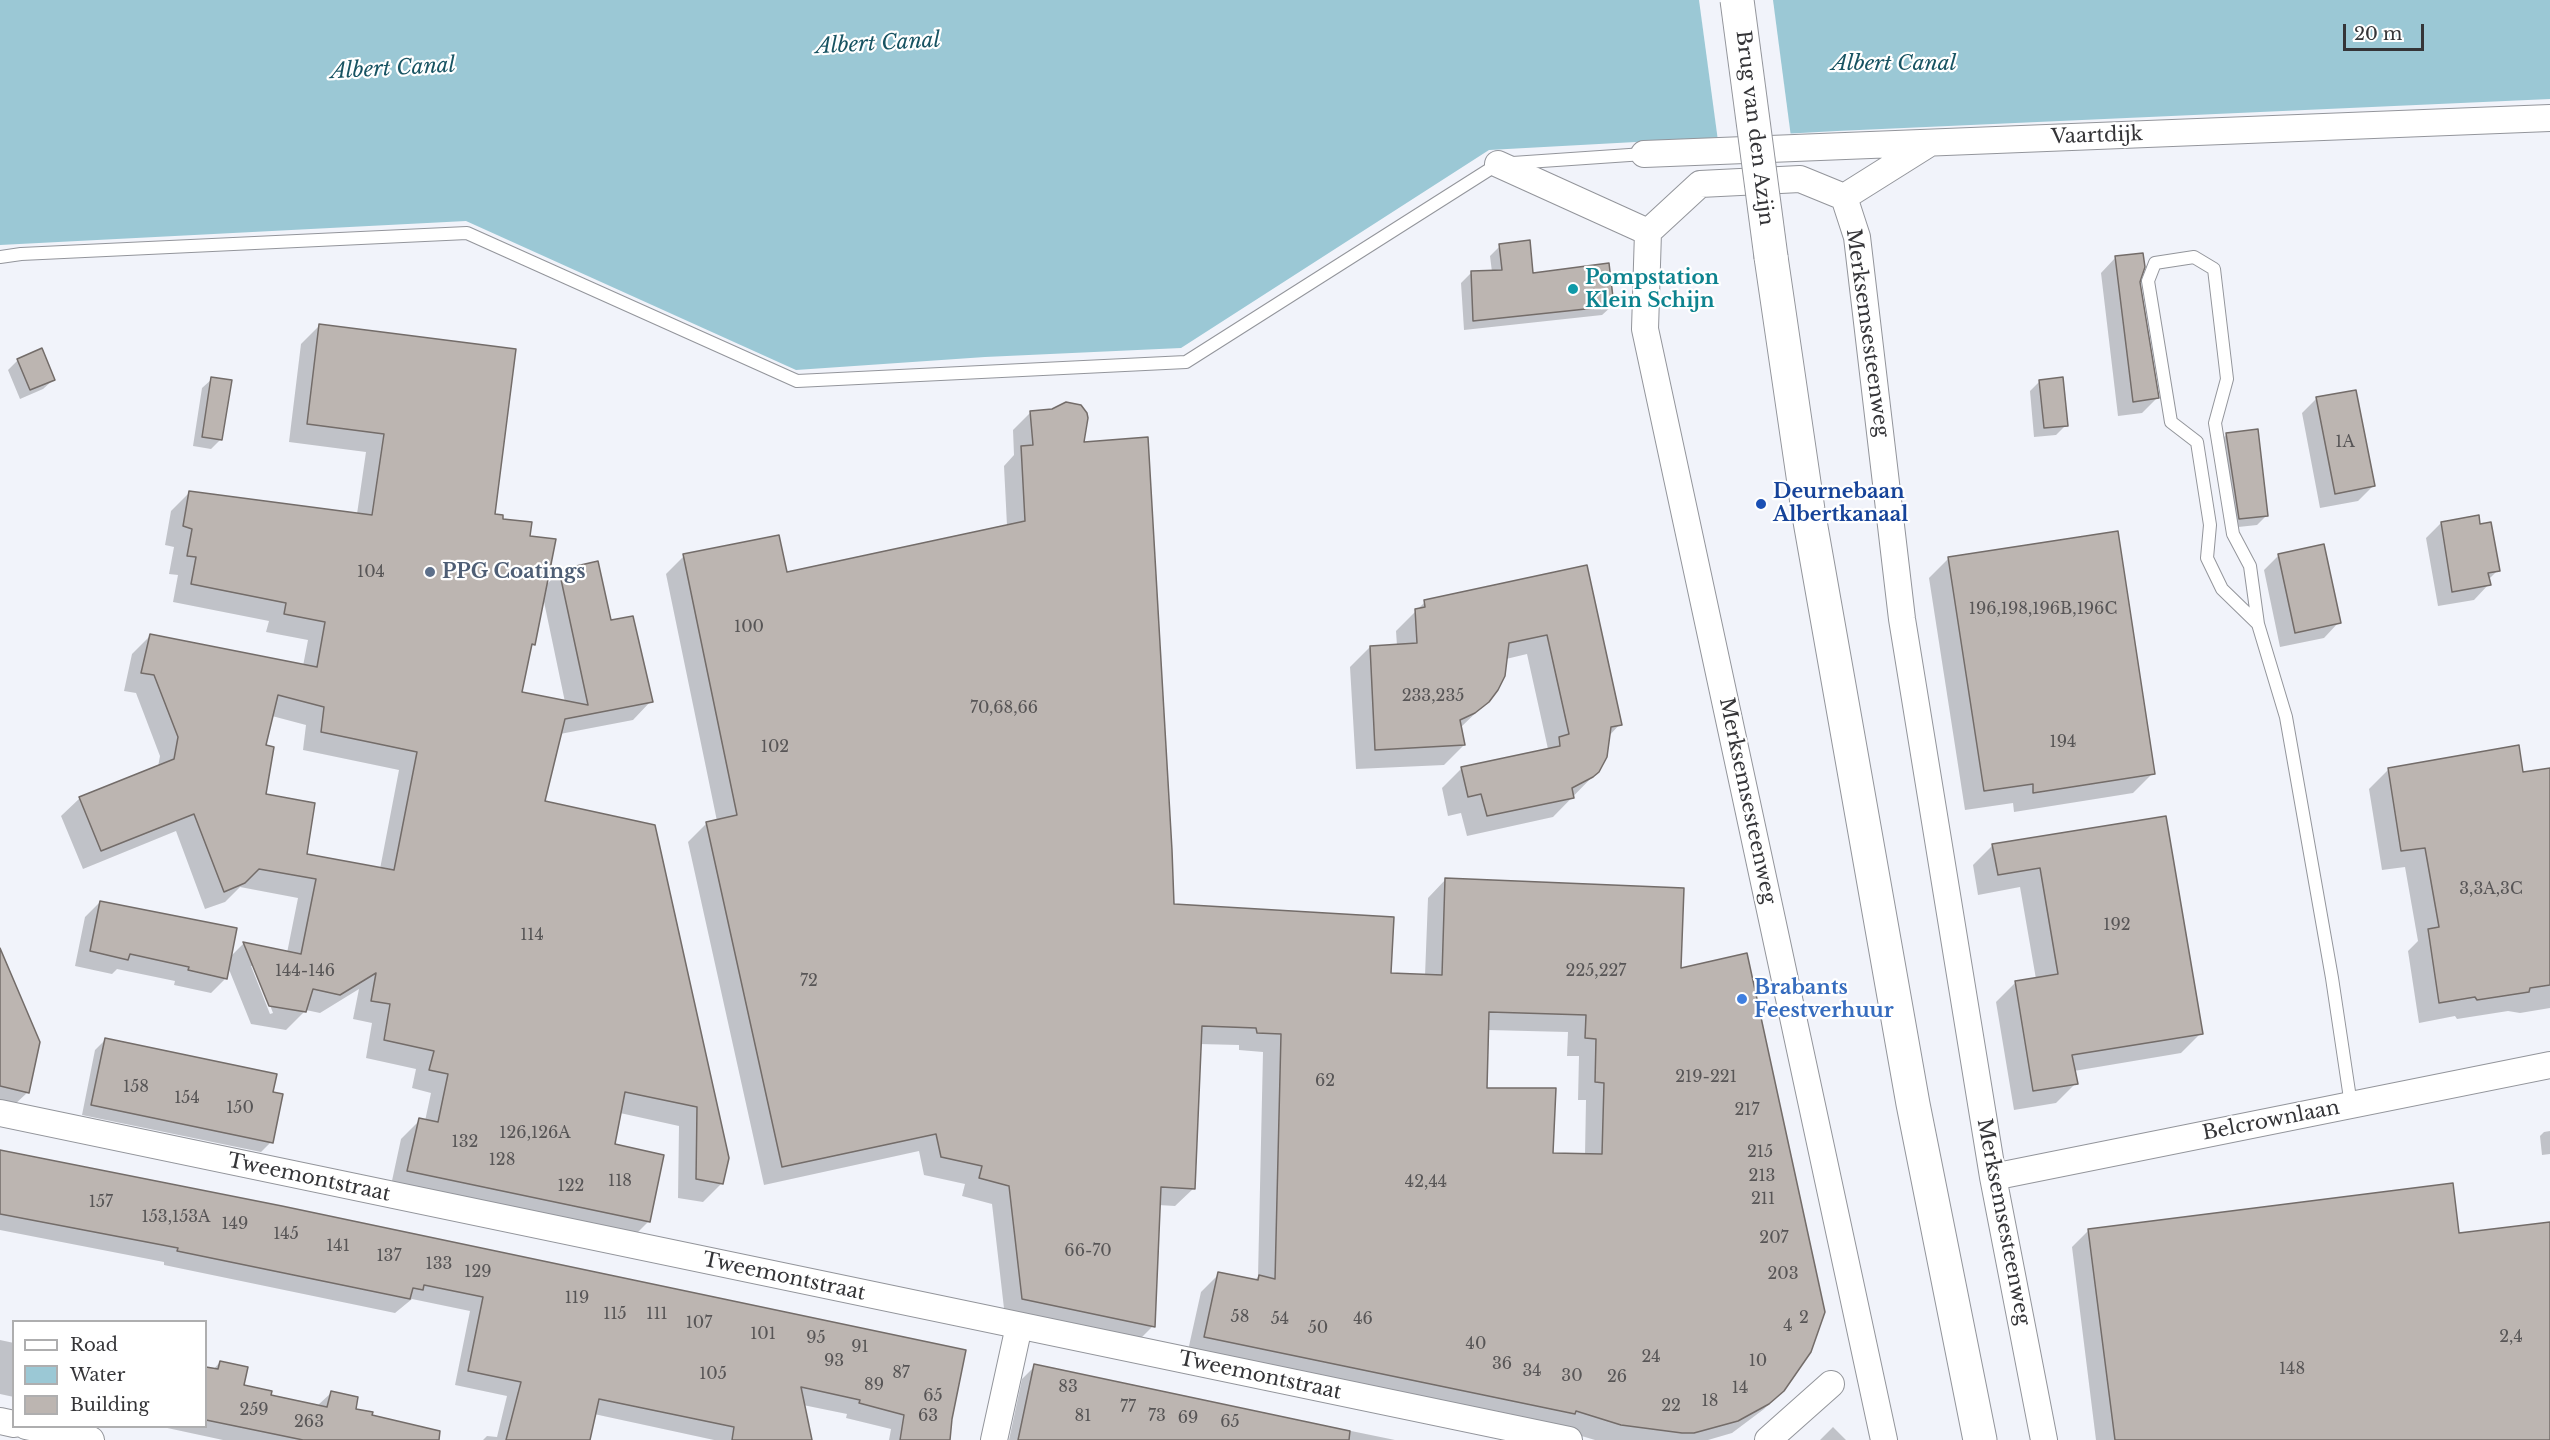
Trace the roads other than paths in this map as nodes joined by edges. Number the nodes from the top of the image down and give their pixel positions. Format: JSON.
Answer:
{"nodes":[{"id":1,"x":1737,"y":0,"type":"edge"},
{"id":2,"x":2550,"y":118,"type":"edge"},
{"id":3,"x":1931,"y":142,"type":"junction"},
{"id":4,"x":1644,"y":154,"type":"joint"},
{"id":5,"x":1498,"y":164,"type":"junction"},
{"id":6,"x":1844,"y":197,"type":"junction"},
{"id":7,"x":1648,"y":232,"type":"junction"},
{"id":8,"x":0,"y":257,"type":"edge"},
{"id":9,"x":2258,"y":624,"type":"junction"},
{"id":10,"x":2550,"y":1065,"type":"edge"},
{"id":11,"x":2351,"y":1105,"type":"junction"},
{"id":12,"x":0,"y":1113,"type":"edge"},
{"id":13,"x":1993,"y":1177,"type":"junction"},
{"id":14,"x":1019,"y":1326,"type":"junction"},
{"id":15,"x":1831,"y":1384,"type":"dead end"},
{"id":16,"x":35,"y":1428,"type":"edge"},
{"id":17,"x":91,"y":1440,"type":"edge"},
{"id":18,"x":994,"y":1440,"type":"edge"},
{"id":19,"x":1569,"y":1440,"type":"edge"},
{"id":20,"x":1768,"y":1440,"type":"edge"},
{"id":21,"x":1884,"y":1440,"type":"edge"},
{"id":22,"x":1980,"y":1440,"type":"edge"},
{"id":23,"x":2044,"y":1440,"type":"edge"}],
"edges":[{"from":1,"to":22,"type":"main road","name":"Brug van den Azijn","bridge":true},
{"from":2,"to":3,"type":"street","name":"Vaartdijk"},
{"from":3,"to":4,"type":"street","name":"Vaartdijk"},
{"from":3,"to":6,"type":"street"},
{"from":4,"to":5,"type":"lane"},
{"from":5,"to":7,"type":"street"},
{"from":5,"to":8,"type":"lane"},
{"from":6,"to":7,"type":"street"},
{"from":6,"to":13,"type":"street","name":"Merksemsesteenweg"},
{"from":7,"to":21,"type":"street","name":"Merksemsesteenweg"},
{"from":9,"to":9,"type":"lane"},
{"from":9,"to":11,"type":"lane"},
{"from":10,"to":11,"type":"street","name":"Belcrownlaan"},
{"from":11,"to":13,"type":"street","name":"Belcrownlaan"},
{"from":12,"to":14,"type":"street","name":"Tweemontstraat"},
{"from":13,"to":23,"type":"street","name":"Merksemsesteenweg"},
{"from":14,"to":18,"type":"street"},
{"from":14,"to":19,"type":"street","name":"Tweemontstraat"},
{"from":15,"to":20,"type":"street"},
{"from":16,"to":17,"type":"street"}]}
